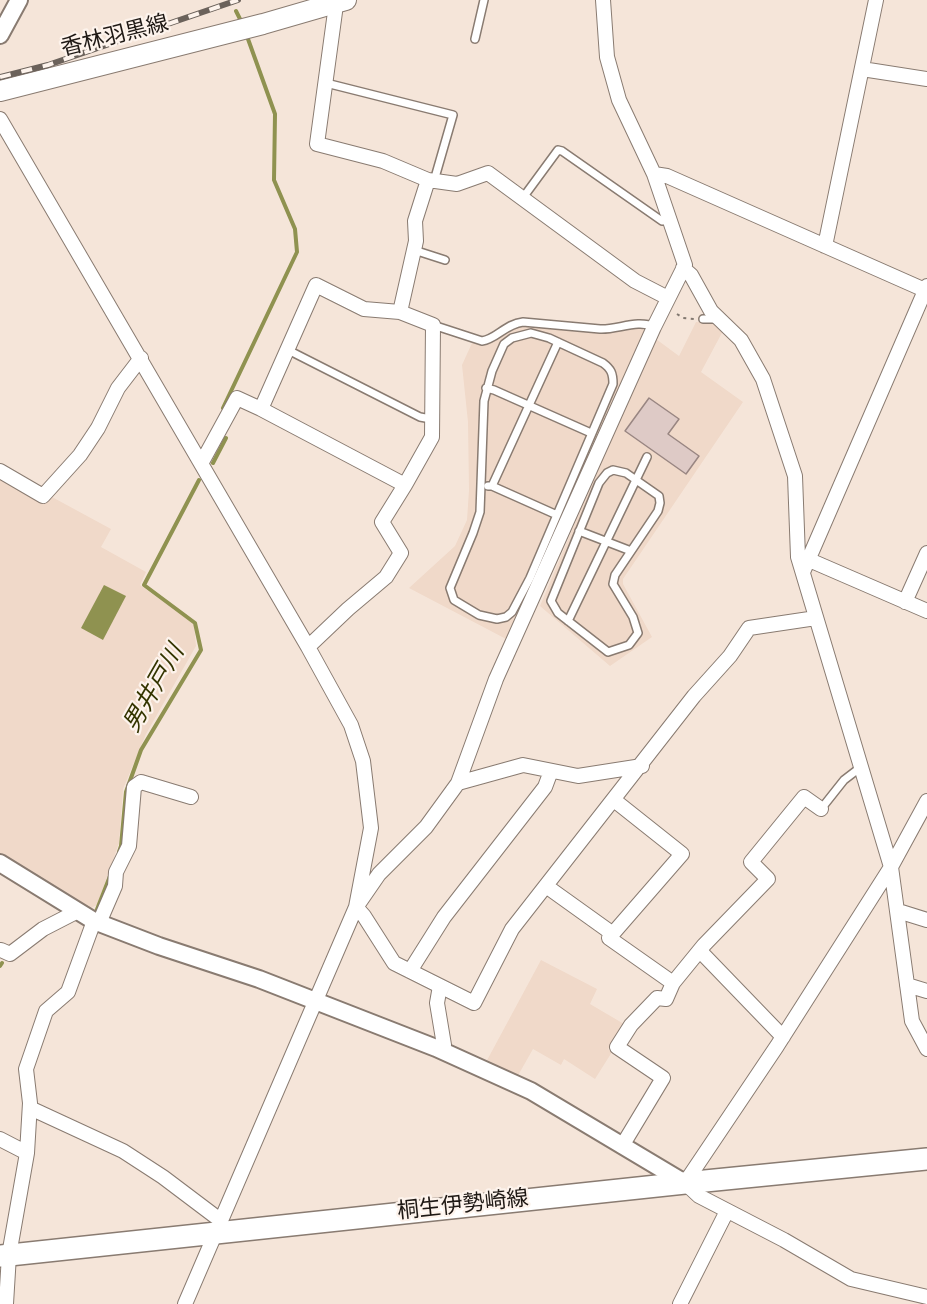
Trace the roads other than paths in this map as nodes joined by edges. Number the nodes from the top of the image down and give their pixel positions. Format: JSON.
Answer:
{"nodes":[{"id":1,"x":19,"y":0,"type":"edge"},
{"id":2,"x":484,"y":0,"type":"edge"},
{"id":3,"x":603,"y":0,"type":"edge"},
{"id":4,"x":876,"y":0,"type":"edge"},
{"id":5,"x":340,"y":2,"type":"edge"},
{"id":6,"x":0,"y":35,"type":"edge"},
{"id":7,"x":475,"y":39,"type":"dead end"},
{"id":8,"x":862,"y":69,"type":"junction"},
{"id":9,"x":927,"y":79,"type":"edge"},
{"id":10,"x":326,"y":83,"type":"junction"},
{"id":11,"x":0,"y":91,"type":"edge"},
{"id":12,"x":0,"y":119,"type":"edge"},
{"id":13,"x":654,"y":174,"type":"junction"},
{"id":14,"x":431,"y":181,"type":"junction"},
{"id":15,"x":522,"y":199,"type":"junction"},
{"id":16,"x":670,"y":220,"type":"junction"},
{"id":17,"x":825,"y":246,"type":"junction"},
{"id":18,"x":414,"y":250,"type":"junction"},
{"id":19,"x":445,"y":260,"type":"dead end"},
{"id":20,"x":683,"y":268,"type":"junction"},
{"id":21,"x":926,"y":289,"type":"edge"},
{"id":22,"x":668,"y":298,"type":"junction"},
{"id":23,"x":400,"y":312,"type":"junction"},
{"id":24,"x":703,"y":319,"type":"road end"},
{"id":25,"x":718,"y":319,"type":"junction"},
{"id":26,"x":433,"y":325,"type":"junction"},
{"id":27,"x":654,"y":327,"type":"junction"},
{"id":28,"x":558,"y":342,"type":"junction"},
{"id":29,"x":288,"y":350,"type":"junction"},
{"id":30,"x":141,"y":358,"type":"junction"},
{"id":31,"x":486,"y":388,"type":"junction"},
{"id":32,"x":528,"y":406,"type":"junction"},
{"id":33,"x":261,"y":409,"type":"junction"},
{"id":34,"x":431,"y":419,"type":"junction"},
{"id":35,"x":591,"y":433,"type":"junction"},
{"id":36,"x":647,"y":457,"type":"dead end"},
{"id":37,"x":202,"y":462,"type":"junction"},
{"id":38,"x":0,"y":471,"type":"edge"},
{"id":39,"x":635,"y":479,"type":"junction"},
{"id":40,"x":405,"y":485,"type":"junction"},
{"id":41,"x":482,"y":486,"type":"junction"},
{"id":42,"x":492,"y":486,"type":"junction"},
{"id":43,"x":557,"y":515,"type":"junction"},
{"id":44,"x":579,"y":531,"type":"junction"},
{"id":45,"x":606,"y":542,"type":"junction"},
{"id":46,"x":631,"y":551,"type":"junction"},
{"id":47,"x":927,"y":554,"type":"edge"},
{"id":48,"x":805,"y":566,"type":"junction"},
{"id":49,"x":905,"y":602,"type":"junction"},
{"id":50,"x":927,"y":611,"type":"edge"},
{"id":51,"x":816,"y":618,"type":"junction"},
{"id":52,"x":568,"y":621,"type":"junction"},
{"id":53,"x":308,"y":647,"type":"junction"},
{"id":54,"x":642,"y":766,"type":"junction"},
{"id":55,"x":861,"y":767,"type":"junction"},
{"id":56,"x":551,"y":771,"type":"junction"},
{"id":57,"x":458,"y":783,"type":"junction"},
{"id":58,"x":191,"y":797,"type":"dead end"},
{"id":59,"x":614,"y":800,"type":"junction"},
{"id":60,"x":927,"y":801,"type":"edge"},
{"id":61,"x":822,"y":808,"type":"joint"},
{"id":62,"x":0,"y":863,"type":"edge"},
{"id":63,"x":891,"y":867,"type":"junction"},
{"id":64,"x":546,"y":886,"type":"junction"},
{"id":65,"x":356,"y":907,"type":"junction"},
{"id":66,"x":78,"y":911,"type":"junction"},
{"id":67,"x":898,"y":911,"type":"junction"},
{"id":68,"x":927,"y":920,"type":"edge"},
{"id":69,"x":97,"y":922,"type":"junction"},
{"id":70,"x":613,"y":934,"type":"junction"},
{"id":71,"x":0,"y":951,"type":"edge"},
{"id":72,"x":700,"y":951,"type":"junction"},
{"id":73,"x":410,"y":971,"type":"junction"},
{"id":74,"x":673,"y":983,"type":"junction"},
{"id":75,"x":907,"y":985,"type":"junction"},
{"id":76,"x":440,"y":986,"type":"junction"},
{"id":77,"x":926,"y":988,"type":"edge"},
{"id":78,"x":316,"y":1001,"type":"junction"},
{"id":79,"x":783,"y":1037,"type":"junction"},
{"id":80,"x":927,"y":1049,"type":"edge"},
{"id":81,"x":442,"y":1050,"type":"junction"},
{"id":82,"x":30,"y":1108,"type":"junction"},
{"id":83,"x":0,"y":1139,"type":"edge"},
{"id":84,"x":622,"y":1146,"type":"junction"},
{"id":85,"x":27,"y":1153,"type":"junction"},
{"id":86,"x":927,"y":1159,"type":"edge"},
{"id":87,"x":685,"y":1183,"type":"junction"},
{"id":88,"x":727,"y":1211,"type":"junction"},
{"id":89,"x":217,"y":1226,"type":"junction"},
{"id":90,"x":5,"y":1255,"type":"edge"},
{"id":91,"x":927,"y":1301,"type":"edge"},
{"id":92,"x":6,"y":1304,"type":"edge"},
{"id":93,"x":185,"y":1304,"type":"edge"},
{"id":94,"x":680,"y":1304,"type":"edge"}],
"edges":[{"from":1,"to":6,"type":"street"},
{"from":2,"to":7,"type":"lane"},
{"from":3,"to":13,"type":"street"},
{"from":4,"to":8,"type":"street"},
{"from":5,"to":10,"type":"street"},
{"from":5,"to":11,"type":"main road","name":"香林羽黒線"},
{"from":8,"to":9,"type":"street"},
{"from":8,"to":17,"type":"street"},
{"from":10,"to":14,"type":"street"},
{"from":10,"to":14,"type":"lane"},
{"from":12,"to":30,"type":"street"},
{"from":13,"to":16,"type":"street"},
{"from":13,"to":17,"type":"street"},
{"from":14,"to":15,"type":"street"},
{"from":14,"to":18,"type":"street"},
{"from":15,"to":16,"type":"lane"},
{"from":15,"to":22,"type":"street"},
{"from":16,"to":20,"type":"street"},
{"from":17,"to":21,"type":"street"},
{"from":18,"to":19,"type":"lane"},
{"from":18,"to":23,"type":"street"},
{"from":20,"to":22,"type":"street"},
{"from":20,"to":25,"type":"street"},
{"from":21,"to":48,"type":"street"},
{"from":22,"to":27,"type":"street"},
{"from":23,"to":26,"type":"street"},
{"from":23,"to":29,"type":"street"},
{"from":24,"to":25,"type":"lane"},
{"from":25,"to":48,"type":"street"},
{"from":26,"to":27,"type":"lane"},
{"from":26,"to":34,"type":"street"},
{"from":27,"to":57,"type":"street"},
{"from":28,"to":31,"type":"lane"},
{"from":28,"to":32,"type":"lane"},
{"from":28,"to":35,"type":"lane"},
{"from":29,"to":33,"type":"street"},
{"from":29,"to":34,"type":"lane"},
{"from":30,"to":37,"type":"street"},
{"from":30,"to":38,"type":"street"},
{"from":31,"to":32,"type":"lane"},
{"from":31,"to":41,"type":"lane"},
{"from":32,"to":35,"type":"lane"},
{"from":32,"to":42,"type":"lane"},
{"from":33,"to":37,"type":"street"},
{"from":33,"to":40,"type":"street"},
{"from":34,"to":40,"type":"street"},
{"from":35,"to":43,"type":"lane"},
{"from":36,"to":39,"type":"lane"},
{"from":37,"to":53,"type":"street"},
{"from":39,"to":44,"type":"lane"},
{"from":39,"to":45,"type":"lane"},
{"from":39,"to":46,"type":"lane"},
{"from":40,"to":53,"type":"street"},
{"from":41,"to":42,"type":"lane"},
{"from":41,"to":43,"type":"lane"},
{"from":42,"to":43,"type":"lane"},
{"from":44,"to":45,"type":"lane"},
{"from":44,"to":52,"type":"lane"},
{"from":45,"to":46,"type":"lane"},
{"from":45,"to":52,"type":"lane"},
{"from":46,"to":52,"type":"lane"},
{"from":47,"to":49,"type":"street"},
{"from":48,"to":49,"type":"street"},
{"from":48,"to":51,"type":"street"},
{"from":49,"to":50,"type":"street"},
{"from":51,"to":54,"type":"street"},
{"from":51,"to":55,"type":"street"},
{"from":53,"to":65,"type":"street"},
{"from":54,"to":56,"type":"street"},
{"from":54,"to":59,"type":"street"},
{"from":55,"to":61,"type":"lane"},
{"from":55,"to":63,"type":"street"},
{"from":56,"to":57,"type":"street"},
{"from":56,"to":73,"type":"street"},
{"from":57,"to":65,"type":"street"},
{"from":58,"to":69,"type":"street"},
{"from":59,"to":64,"type":"street"},
{"from":59,"to":70,"type":"street"},
{"from":60,"to":63,"type":"street"},
{"from":61,"to":72,"type":"street"},
{"from":62,"to":66,"type":"street"},
{"from":63,"to":67,"type":"street"},
{"from":63,"to":79,"type":"street"},
{"from":64,"to":70,"type":"street"},
{"from":64,"to":76,"type":"street"},
{"from":65,"to":73,"type":"street"},
{"from":65,"to":78,"type":"street"},
{"from":66,"to":69,"type":"street"},
{"from":66,"to":71,"type":"street"},
{"from":67,"to":68,"type":"street"},
{"from":67,"to":75,"type":"street"},
{"from":69,"to":78,"type":"street"},
{"from":69,"to":82,"type":"street"},
{"from":70,"to":74,"type":"street"},
{"from":72,"to":74,"type":"street"},
{"from":72,"to":79,"type":"street"},
{"from":73,"to":76,"type":"street"},
{"from":74,"to":84,"type":"street"},
{"from":75,"to":77,"type":"street"},
{"from":75,"to":80,"type":"street"},
{"from":76,"to":81,"type":"street"},
{"from":78,"to":81,"type":"street"},
{"from":78,"to":89,"type":"street"},
{"from":79,"to":87,"type":"street"},
{"from":81,"to":84,"type":"street"},
{"from":82,"to":85,"type":"street"},
{"from":82,"to":89,"type":"street"},
{"from":83,"to":85,"type":"street"},
{"from":84,"to":87,"type":"street"},
{"from":85,"to":90,"type":"street"},
{"from":86,"to":87,"type":"main road","name":"桐生伊勢崎線"},
{"from":87,"to":88,"type":"street"},
{"from":87,"to":89,"type":"main road","name":"桐生伊勢崎線"},
{"from":88,"to":91,"type":"street"},
{"from":88,"to":94,"type":"street"},
{"from":89,"to":90,"type":"main road","name":"桐生伊勢崎線"},
{"from":89,"to":93,"type":"street"},
{"from":90,"to":92,"type":"street"}]}
